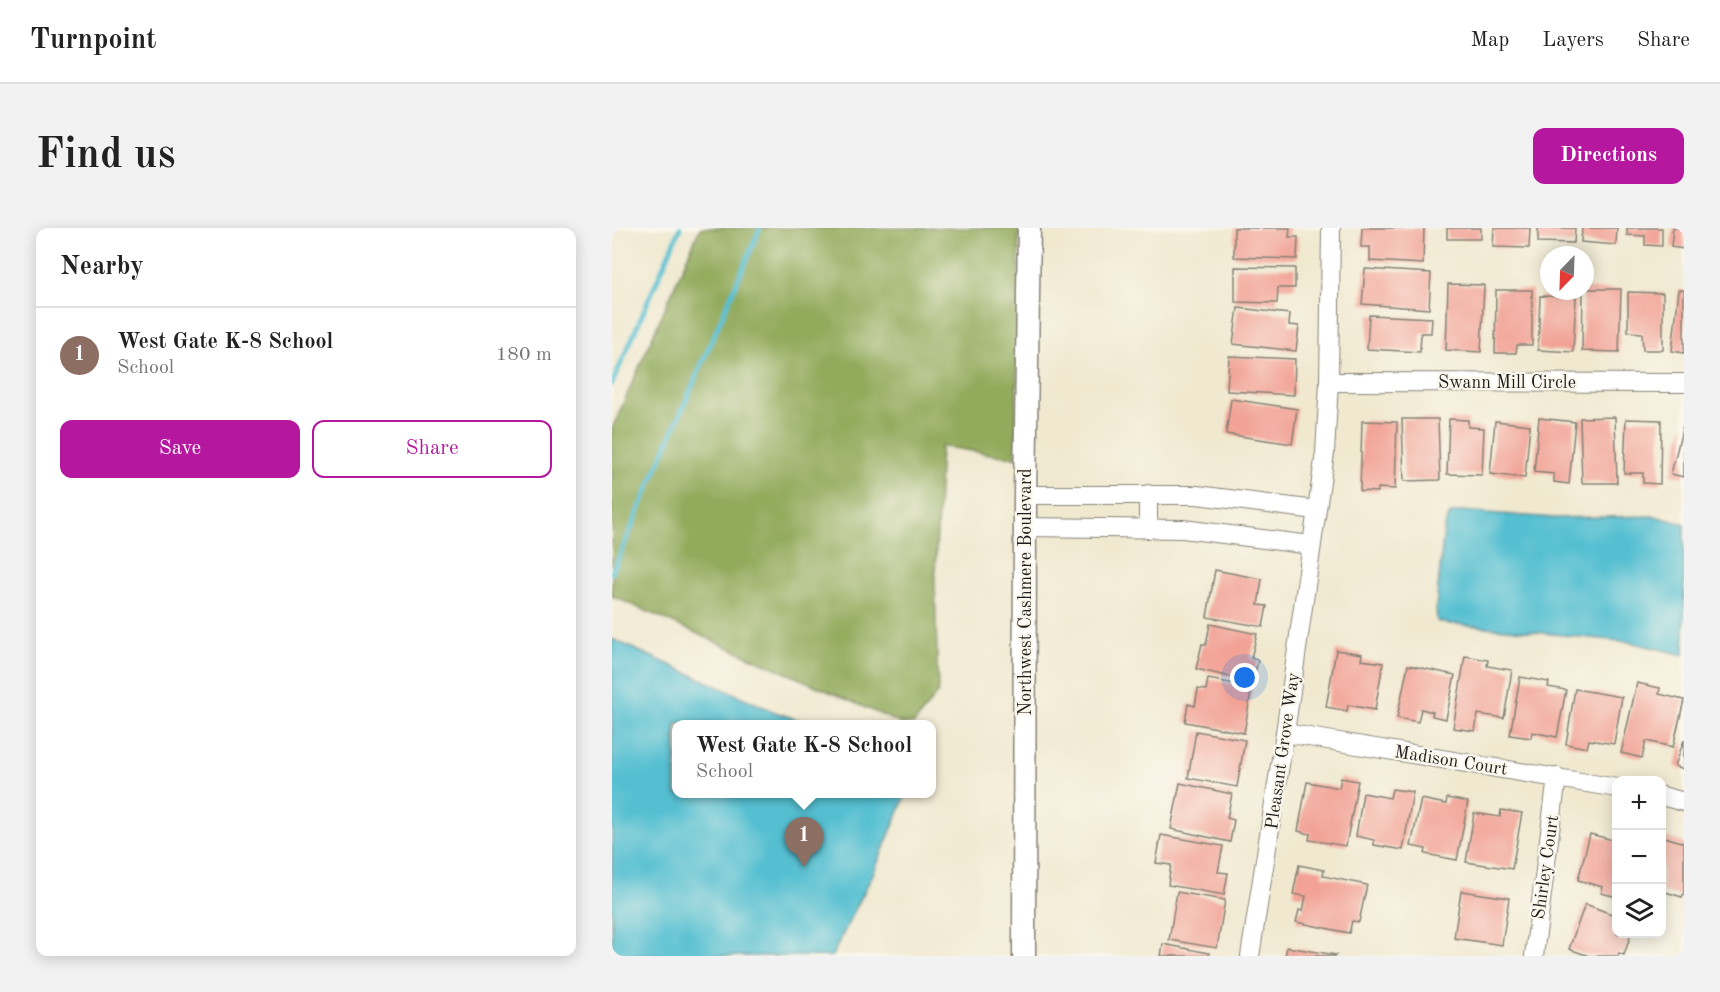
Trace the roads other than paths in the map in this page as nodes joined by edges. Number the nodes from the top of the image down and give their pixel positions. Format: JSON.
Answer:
{"nodes":[{"id":1,"x":1029,"y":228,"type":"edge"},
{"id":2,"x":1331,"y":228,"type":"edge"},
{"id":3,"x":1329,"y":382,"type":"junction"},
{"id":4,"x":1684,"y":383,"type":"edge"},
{"id":5,"x":1148,"y":494,"type":"junction"},
{"id":6,"x":1025,"y":495,"type":"junction"},
{"id":7,"x":1316,"y":510,"type":"junction"},
{"id":8,"x":1025,"y":527,"type":"junction"},
{"id":9,"x":1148,"y":529,"type":"junction"},
{"id":10,"x":1311,"y":545,"type":"junction"},
{"id":11,"x":1285,"y":733,"type":"junction"},
{"id":12,"x":1557,"y":777,"type":"junction"},
{"id":13,"x":1612,"y":787,"type":"edge"},
{"id":14,"x":1666,"y":797,"type":"edge"},
{"id":15,"x":1684,"y":802,"type":"edge"},
{"id":16,"x":1024,"y":956,"type":"edge"},
{"id":17,"x":1250,"y":956,"type":"edge"},
{"id":18,"x":1534,"y":956,"type":"edge"}],
"edges":[{"from":1,"to":6,"type":"street","name":"Northwest Cashmere Boulevard"},
{"from":2,"to":3,"type":"street","name":"Pleasant Grove Way"},
{"from":3,"to":4,"type":"street","name":"Swann Mill Circle"},
{"from":3,"to":7,"type":"street","name":"Pleasant Grove Way"},
{"from":5,"to":6,"type":"street"},
{"from":5,"to":7,"type":"street"},
{"from":5,"to":9,"type":"street"},
{"from":6,"to":8,"type":"street","name":"Northwest Cashmere Boulevard"},
{"from":7,"to":10,"type":"street","name":"Pleasant Grove Way"},
{"from":8,"to":9,"type":"street"},
{"from":8,"to":16,"type":"street","name":"Northwest Cashmere Boulevard"},
{"from":9,"to":10,"type":"street"},
{"from":10,"to":11,"type":"street","name":"Pleasant Grove Way"},
{"from":11,"to":12,"type":"street","name":"Madison Court"},
{"from":11,"to":17,"type":"street","name":"Pleasant Grove Way"},
{"from":12,"to":13,"type":"street","name":"Madison Court"},
{"from":12,"to":18,"type":"street","name":"Shirley Court"},
{"from":14,"to":15,"type":"street"}]}
